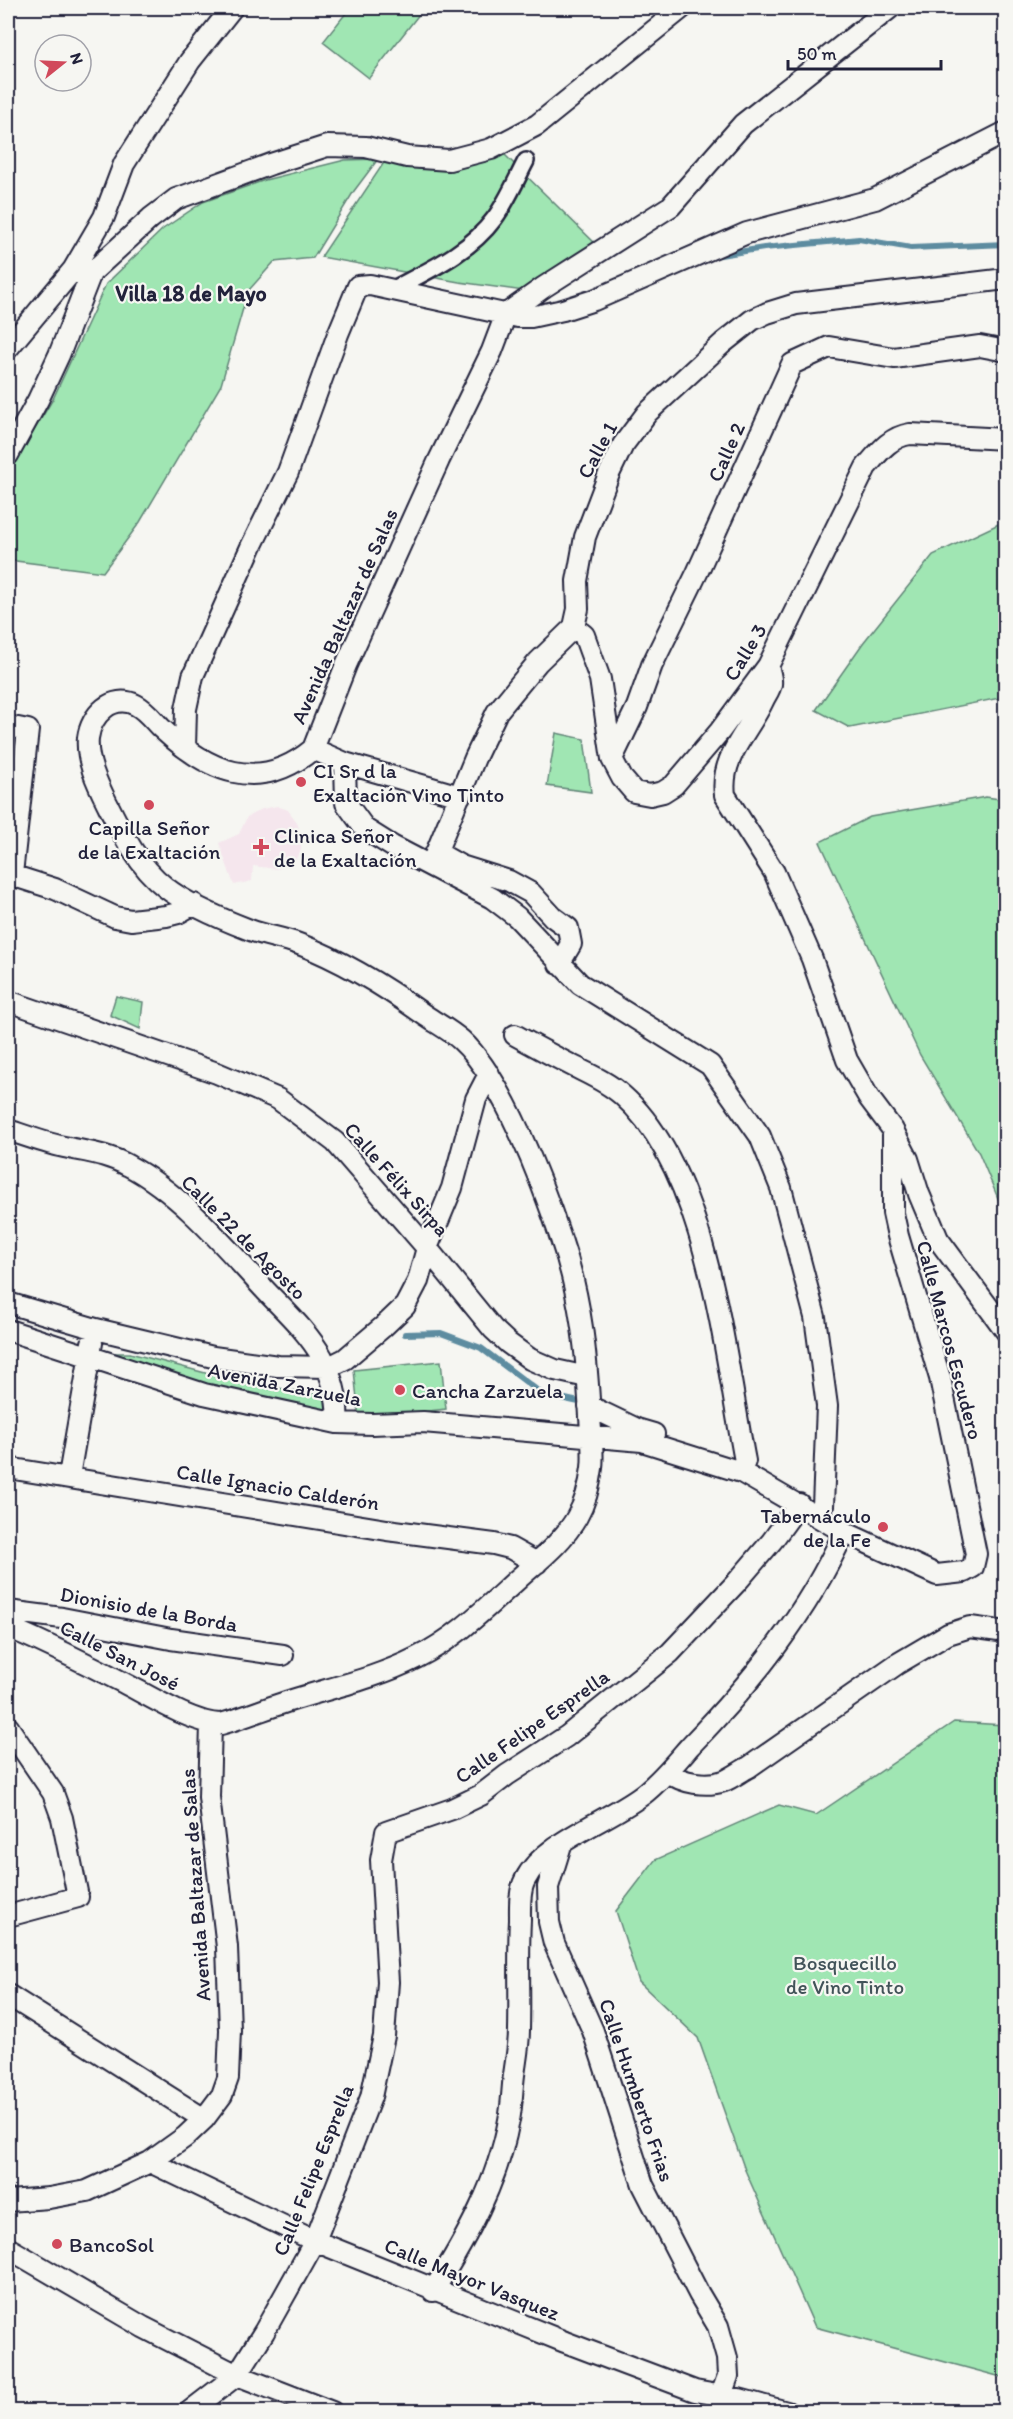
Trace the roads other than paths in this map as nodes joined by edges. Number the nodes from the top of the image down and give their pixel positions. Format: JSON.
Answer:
{"nodes":[{"id":1,"x":232,"y":8,"type":"edge"},
{"id":2,"x":682,"y":8,"type":"edge"},
{"id":3,"x":890,"y":8,"type":"edge"},
{"id":4,"x":1005,"y":132,"type":"edge"},
{"id":5,"x":526,"y":161,"type":"dead end"},
{"id":6,"x":82,"y":272,"type":"junction"},
{"id":7,"x":1005,"y":279,"type":"edge"},
{"id":8,"x":390,"y":291,"type":"junction"},
{"id":9,"x":506,"y":314,"type":"junction"},
{"id":10,"x":8,"y":348,"type":"edge"},
{"id":11,"x":1005,"y":351,"type":"edge"},
{"id":12,"x":1005,"y":439,"type":"edge"},
{"id":13,"x":8,"y":455,"type":"edge"},
{"id":14,"x":574,"y":627,"type":"junction"},
{"id":15,"x":768,"y":666,"type":"junction"},
{"id":16,"x":8,"y":726,"type":"edge"},
{"id":17,"x":185,"y":748,"type":"junction"},
{"id":18,"x":313,"y":749,"type":"junction"},
{"id":19,"x":612,"y":759,"type":"junction"},
{"id":20,"x":345,"y":763,"type":"junction"},
{"id":21,"x":460,"y":796,"type":"junction"},
{"id":22,"x":434,"y":859,"type":"junction"},
{"id":23,"x":10,"y":874,"type":"edge"},
{"id":24,"x":194,"y":904,"type":"junction"},
{"id":25,"x":559,"y":964,"type":"junction"},
{"id":26,"x":8,"y":1001,"type":"edge"},
{"id":27,"x":515,"y":1035,"type":"dead end"},
{"id":28,"x":489,"y":1074,"type":"junction"},
{"id":29,"x":8,"y":1130,"type":"edge"},
{"id":30,"x":893,"y":1130,"type":"junction"},
{"id":31,"x":427,"y":1248,"type":"junction"},
{"id":32,"x":8,"y":1303,"type":"edge"},
{"id":33,"x":96,"y":1329,"type":"junction"},
{"id":34,"x":8,"y":1330,"type":"edge"},
{"id":35,"x":1005,"y":1331,"type":"edge"},
{"id":36,"x":88,"y":1355,"type":"junction"},
{"id":37,"x":326,"y":1366,"type":"junction"},
{"id":38,"x":586,"y":1377,"type":"junction"},
{"id":39,"x":589,"y":1406,"type":"junction"},
{"id":40,"x":337,"y":1423,"type":"junction"},
{"id":41,"x":591,"y":1438,"type":"junction"},
{"id":42,"x":743,"y":1466,"type":"junction"},
{"id":43,"x":8,"y":1468,"type":"edge"},
{"id":44,"x":69,"y":1476,"type":"junction"},
{"id":45,"x":799,"y":1504,"type":"junction"},
{"id":46,"x":821,"y":1512,"type":"junction"},
{"id":47,"x":844,"y":1532,"type":"junction"},
{"id":48,"x":537,"y":1563,"type":"junction"},
{"id":49,"x":970,"y":1567,"type":"junction"},
{"id":50,"x":8,"y":1611,"type":"edge"},
{"id":51,"x":8,"y":1627,"type":"edge"},
{"id":52,"x":1005,"y":1632,"type":"edge"},
{"id":53,"x":283,"y":1655,"type":"dead end"},
{"id":54,"x":211,"y":1724,"type":"junction"},
{"id":55,"x":8,"y":1727,"type":"edge"},
{"id":56,"x":668,"y":1772,"type":"junction"},
{"id":57,"x":561,"y":1845,"type":"junction"},
{"id":58,"x":8,"y":1916,"type":"edge"},
{"id":59,"x":8,"y":1995,"type":"edge"},
{"id":60,"x":204,"y":2119,"type":"junction"},
{"id":61,"x":150,"y":2162,"type":"junction"},
{"id":62,"x":8,"y":2201,"type":"edge"},
{"id":63,"x":315,"y":2241,"type":"junction"},
{"id":64,"x":8,"y":2248,"type":"edge"},
{"id":65,"x":433,"y":2291,"type":"junction"},
{"id":66,"x":237,"y":2375,"type":"junction"},
{"id":67,"x":718,"y":2404,"type":"edge"},
{"id":68,"x":296,"y":2405,"type":"edge"},
{"id":69,"x":189,"y":2412,"type":"edge"},
{"id":70,"x":332,"y":2412,"type":"edge"},
{"id":71,"x":787,"y":2412,"type":"edge"}],
"edges":[{"from":1,"to":6,"type":"street"},
{"from":2,"to":6,"type":"street"},
{"from":3,"to":9,"type":"street"},
{"from":4,"to":9,"type":"street"},
{"from":5,"to":8,"type":"street"},
{"from":6,"to":10,"type":"street"},
{"from":6,"to":13,"type":"street"},
{"from":7,"to":14,"type":"street","name":"Calle 1"},
{"from":8,"to":9,"type":"street"},
{"from":8,"to":17,"type":"street"},
{"from":9,"to":18,"type":"street","name":"Avenida Baltazar de Salas"},
{"from":11,"to":19,"type":"street","name":"Calle 2"},
{"from":12,"to":15,"type":"street","name":"Calle 3"},
{"from":14,"to":19,"type":"street","name":"Calle 3"},
{"from":14,"to":21,"type":"street"},
{"from":15,"to":19,"type":"street","name":"Calle 3"},
{"from":15,"to":30,"type":"street"},
{"from":16,"to":23,"type":"street"},
{"from":17,"to":18,"type":"street","name":"Avenida Baltazar de Salas"},
{"from":17,"to":24,"type":"street","name":"Avenida Baltazar de Salas"},
{"from":18,"to":20,"type":"street"},
{"from":20,"to":21,"type":"street"},
{"from":20,"to":22,"type":"street"},
{"from":21,"to":22,"type":"street"},
{"from":22,"to":25,"type":"street"},
{"from":22,"to":25,"type":"street"},
{"from":23,"to":24,"type":"street"},
{"from":24,"to":28,"type":"street","name":"Avenida Baltazar de Salas"},
{"from":25,"to":46,"type":"street"},
{"from":26,"to":31,"type":"street","name":"Calle Félix Sirpa"},
{"from":27,"to":42,"type":"street"},
{"from":28,"to":31,"type":"street","name":"Avenida Zarzuela"},
{"from":28,"to":38,"type":"street","name":"Avenida Baltazar de Salas"},
{"from":29,"to":37,"type":"street","name":"Calle 22 de Agosto"},
{"from":30,"to":35,"type":"street"},
{"from":30,"to":49,"type":"street","name":"Calle Marcos Escudero"},
{"from":31,"to":37,"type":"street","name":"Avenida Zarzuela"},
{"from":31,"to":38,"type":"street","name":"Calle Félix Sirpa"},
{"from":32,"to":33,"type":"street","name":"Avenida Zarzuela"},
{"from":33,"to":36,"type":"street"},
{"from":33,"to":37,"type":"street","name":"Avenida Zarzuela"},
{"from":34,"to":36,"type":"street","name":"Avenida Zarzuela"},
{"from":36,"to":40,"type":"street","name":"Avenida Zarzuela"},
{"from":36,"to":44,"type":"street"},
{"from":37,"to":40,"type":"street","name":"Calle 22 de Agosto"},
{"from":38,"to":39,"type":"street","name":"Avenida Baltazar de Salas"},
{"from":39,"to":41,"type":"street","name":"Avenida Baltazar de Salas"},
{"from":39,"to":42,"type":"street"},
{"from":40,"to":41,"type":"street","name":"Avenida Zarzuela"},
{"from":41,"to":42,"type":"street","name":"Avenida Zarzuela"},
{"from":41,"to":48,"type":"street","name":"Avenida Baltazar de Salas"},
{"from":42,"to":45,"type":"street","name":"Avenida Zarzuela"},
{"from":42,"to":46,"type":"street"},
{"from":43,"to":44,"type":"street","name":"Calle Ignacio Calderón"},
{"from":44,"to":48,"type":"street","name":"Calle Ignacio Calderón"},
{"from":45,"to":46,"type":"street","name":"Avenida Zarzuela"},
{"from":45,"to":63,"type":"street","name":"Calle Felipe Esprella"},
{"from":46,"to":47,"type":"street","name":"Avenida Zarzuela"},
{"from":46,"to":49,"type":"street"},
{"from":47,"to":49,"type":"street","name":"Avenida Zarzuela"},
{"from":47,"to":56,"type":"street"},
{"from":48,"to":54,"type":"street","name":"Avenida Baltazar de Salas"},
{"from":50,"to":53,"type":"street","name":"Dionisio de la Borda"},
{"from":51,"to":54,"type":"street","name":"Calle San José"},
{"from":52,"to":56,"type":"street"},
{"from":54,"to":60,"type":"street","name":"Avenida Baltazar de Salas"},
{"from":55,"to":58,"type":"street"},
{"from":56,"to":57,"type":"street"},
{"from":57,"to":65,"type":"street"},
{"from":57,"to":67,"type":"street","name":"Calle Humberto Frias"},
{"from":59,"to":60,"type":"street"},
{"from":60,"to":61,"type":"street","name":"Avenida Baltazar de Salas"},
{"from":61,"to":62,"type":"street","name":"Avenida Baltazar de Salas"},
{"from":61,"to":63,"type":"street","name":"Calle Mayor Vasquez"},
{"from":63,"to":65,"type":"street","name":"Calle Mayor Vasquez"},
{"from":63,"to":66,"type":"street","name":"Calle Felipe Esprella"},
{"from":64,"to":66,"type":"street"},
{"from":65,"to":67,"type":"street","name":"Calle Mayor Vasquez"},
{"from":66,"to":68,"type":"street"},
{"from":66,"to":69,"type":"street","name":"Calle Felipe Esprella"},
{"from":67,"to":71,"type":"street","name":"Calle Mayor Vasquez"},
{"from":68,"to":70,"type":"street"}]}
